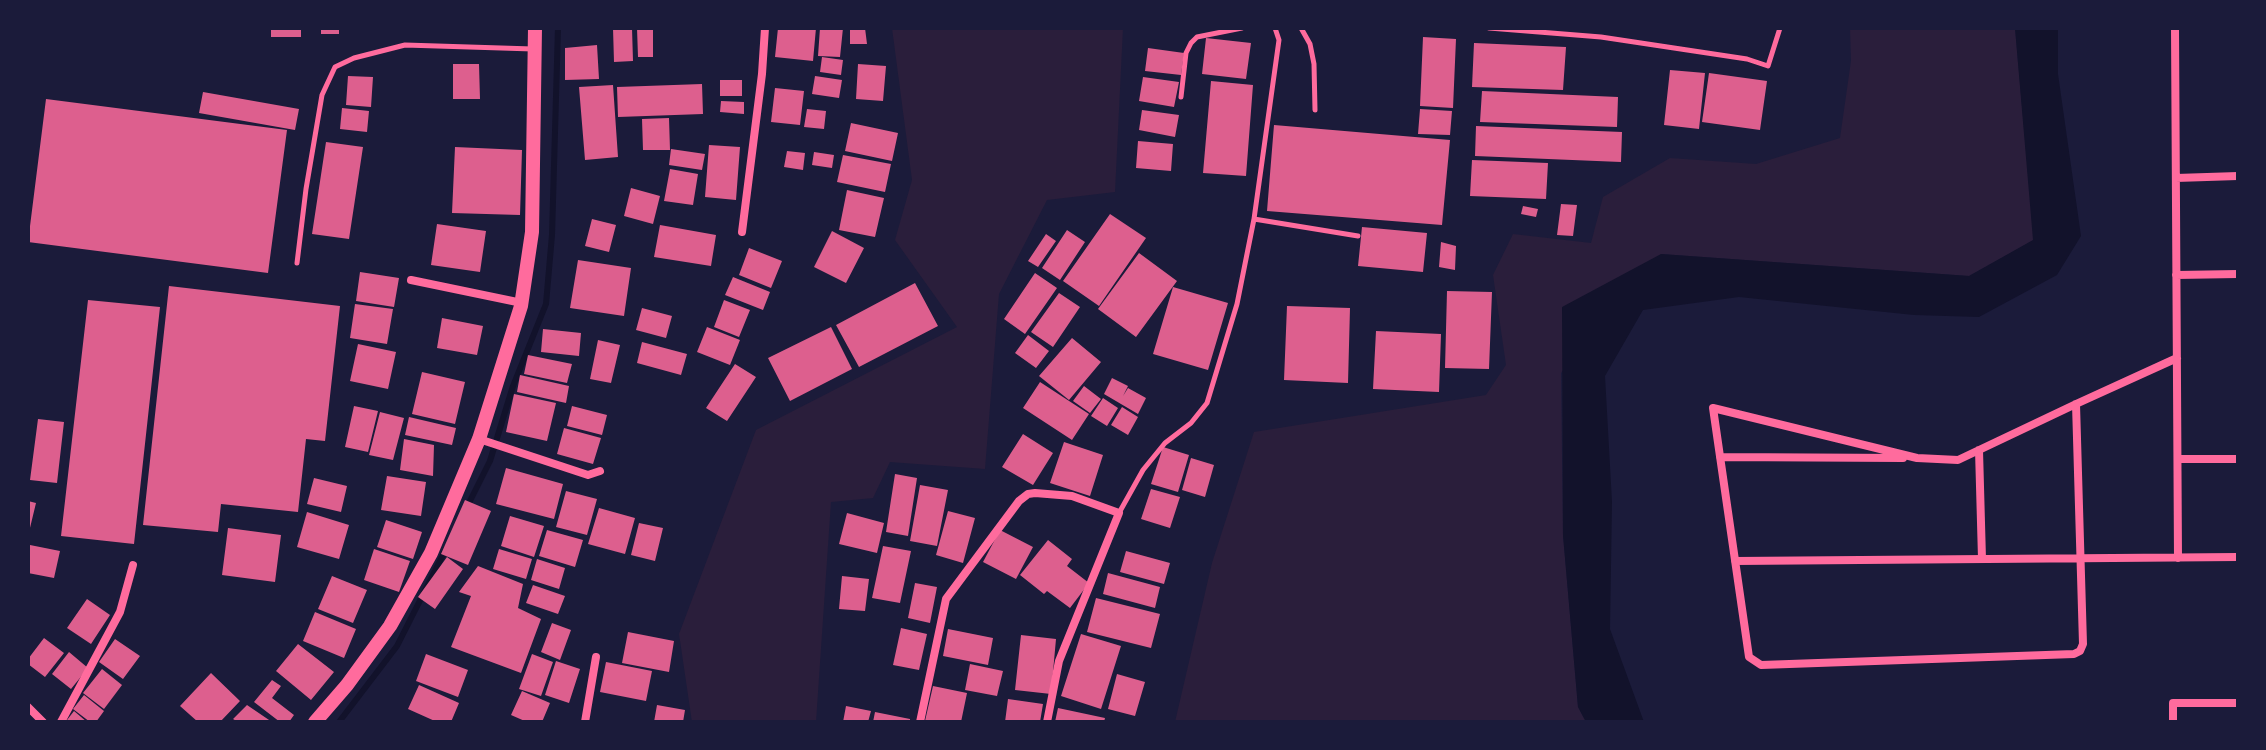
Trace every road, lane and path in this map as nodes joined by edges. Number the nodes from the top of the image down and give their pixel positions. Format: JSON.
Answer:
{"nodes":[{"id":1,"x":535,"y":28,"type":"edge"},
{"id":2,"x":765,"y":28,"type":"edge"},
{"id":3,"x":1242,"y":28,"type":"edge"},
{"id":4,"x":1275,"y":28,"type":"edge"},
{"id":5,"x":1301,"y":28,"type":"edge"},
{"id":6,"x":1489,"y":28,"type":"edge"},
{"id":7,"x":1780,"y":28,"type":"edge"},
{"id":8,"x":2175,"y":28,"type":"edge"},
{"id":9,"x":534,"y":49,"type":"junction"},
{"id":10,"x":1181,"y":97,"type":"dead end"},
{"id":11,"x":1315,"y":110,"type":"dead end"},
{"id":12,"x":2238,"y":176,"type":"edge"},
{"id":13,"x":2176,"y":178,"type":"junction"},
{"id":14,"x":1254,"y":219,"type":"junction"},
{"id":15,"x":742,"y":232,"type":"dead end"},
{"id":16,"x":1358,"y":236,"type":"dead end"},
{"id":17,"x":297,"y":263,"type":"dead end"},
{"id":18,"x":2238,"y":274,"type":"edge"},
{"id":19,"x":2176,"y":275,"type":"junction"},
{"id":20,"x":411,"y":280,"type":"dead end"},
{"id":21,"x":522,"y":303,"type":"junction"},
{"id":22,"x":2177,"y":358,"type":"junction"},
{"id":23,"x":2076,"y":404,"type":"junction"},
{"id":24,"x":491,"y":442,"type":"junction"},
{"id":25,"x":1979,"y":450,"type":"junction"},
{"id":26,"x":1720,"y":457,"type":"junction"},
{"id":27,"x":1917,"y":458,"type":"junction"},
{"id":28,"x":2178,"y":459,"type":"junction"},
{"id":29,"x":2238,"y":459,"type":"edge"},
{"id":30,"x":600,"y":471,"type":"dead end"},
{"id":31,"x":1119,"y":513,"type":"junction"},
{"id":32,"x":2238,"y":557,"type":"edge"},
{"id":33,"x":2178,"y":558,"type":"junction"},
{"id":34,"x":1982,"y":559,"type":"junction"},
{"id":35,"x":2080,"y":559,"type":"junction"},
{"id":36,"x":1735,"y":561,"type":"junction"},
{"id":37,"x":133,"y":565,"type":"dead end"},
{"id":38,"x":596,"y":657,"type":"dead end"},
{"id":39,"x":2238,"y":703,"type":"edge"},
{"id":40,"x":28,"y":707,"type":"edge"},
{"id":41,"x":43,"y":722,"type":"edge"},
{"id":42,"x":61,"y":722,"type":"edge"},
{"id":43,"x":315,"y":722,"type":"edge"},
{"id":44,"x":585,"y":722,"type":"edge"},
{"id":45,"x":920,"y":722,"type":"edge"},
{"id":46,"x":1047,"y":722,"type":"edge"},
{"id":47,"x":2173,"y":722,"type":"edge"}],
"edges":[{"from":1,"to":9,"type":"main road"},
{"from":2,"to":15,"type":"street"},
{"from":3,"to":10,"type":"lane"},
{"from":4,"to":14,"type":"lane"},
{"from":5,"to":11,"type":"lane"},
{"from":6,"to":7,"type":"lane"},
{"from":8,"to":13,"type":"street"},
{"from":9,"to":17,"type":"lane"},
{"from":9,"to":21,"type":"main road"},
{"from":12,"to":13,"type":"street"},
{"from":13,"to":19,"type":"street"},
{"from":14,"to":16,"type":"lane"},
{"from":14,"to":31,"type":"lane"},
{"from":18,"to":19,"type":"street"},
{"from":19,"to":22,"type":"street"},
{"from":20,"to":21,"type":"street"},
{"from":21,"to":24,"type":"main road"},
{"from":22,"to":23,"type":"street"},
{"from":22,"to":28,"type":"street"},
{"from":23,"to":25,"type":"street"},
{"from":23,"to":35,"type":"street"},
{"from":24,"to":30,"type":"street"},
{"from":24,"to":43,"type":"main road"},
{"from":25,"to":27,"type":"street"},
{"from":25,"to":34,"type":"street"},
{"from":26,"to":27,"type":"street"},
{"from":26,"to":27,"type":"street"},
{"from":26,"to":36,"type":"street"},
{"from":28,"to":29,"type":"street"},
{"from":28,"to":33,"type":"street"},
{"from":31,"to":45,"type":"street"},
{"from":31,"to":46,"type":"street"},
{"from":32,"to":33,"type":"street"},
{"from":33,"to":35,"type":"street"},
{"from":34,"to":35,"type":"street"},
{"from":34,"to":36,"type":"street"},
{"from":35,"to":36,"type":"street"},
{"from":37,"to":42,"type":"street"},
{"from":38,"to":44,"type":"street"},
{"from":39,"to":47,"type":"street"},
{"from":40,"to":41,"type":"street"}]}
